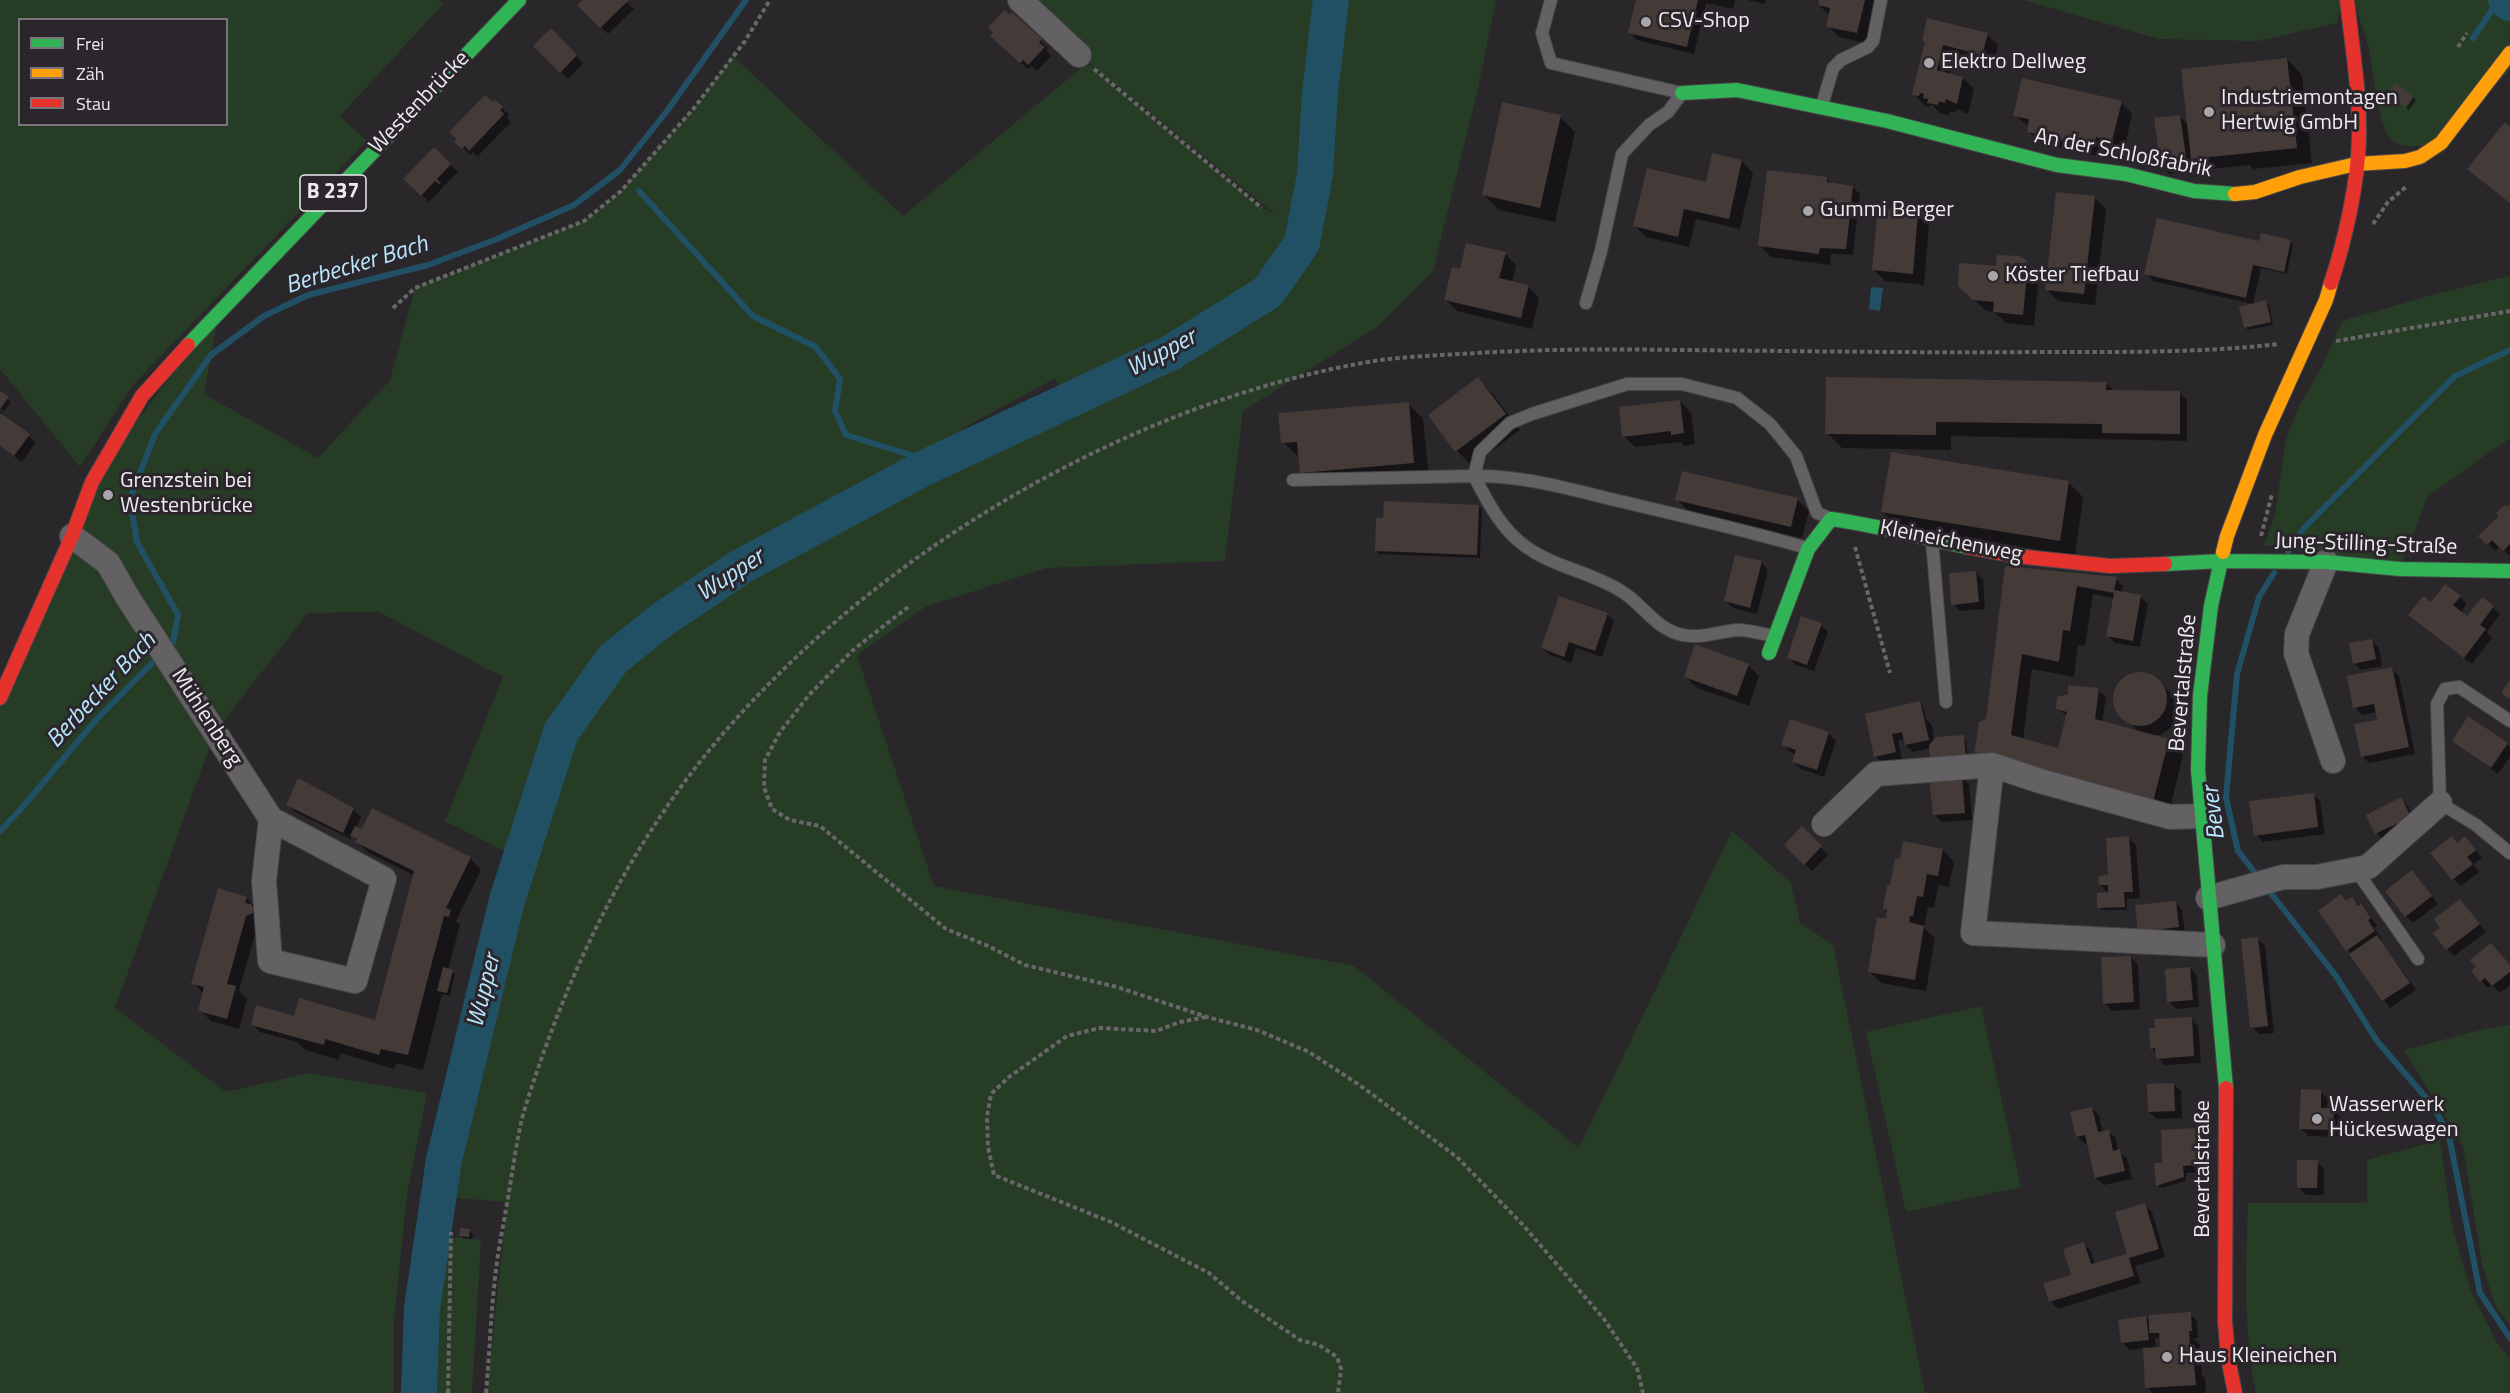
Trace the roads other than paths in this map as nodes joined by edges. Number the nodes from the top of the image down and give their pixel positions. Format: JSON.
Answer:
{"nodes":[{"id":1,"x":519,"y":0,"type":"edge"},
{"id":2,"x":1020,"y":0,"type":"edge"},
{"id":3,"x":1551,"y":0,"type":"edge"},
{"id":4,"x":1881,"y":0,"type":"edge"},
{"id":5,"x":2347,"y":0,"type":"edge"},
{"id":6,"x":2510,"y":53,"type":"edge"},
{"id":7,"x":1079,"y":55,"type":"road end"},
{"id":8,"x":1682,"y":93,"type":"junction"},
{"id":9,"x":1821,"y":109,"type":"junction"},
{"id":10,"x":2356,"y":164,"type":"junction"},
{"id":11,"x":1586,"y":303,"type":"dead end"},
{"id":12,"x":1474,"y":476,"type":"junction"},
{"id":13,"x":1293,"y":480,"type":"dead end"},
{"id":14,"x":1831,"y":519,"type":"junction"},
{"id":15,"x":72,"y":536,"type":"junction"},
{"id":16,"x":1932,"y":540,"type":"junction"},
{"id":17,"x":1808,"y":549,"type":"junction"},
{"id":18,"x":2221,"y":561,"type":"junction"},
{"id":19,"x":2316,"y":562,"type":"junction"},
{"id":20,"x":2510,"y":571,"type":"edge"},
{"id":21,"x":1775,"y":637,"type":"junction"},
{"id":22,"x":1769,"y":653,"type":"dead end"},
{"id":23,"x":0,"y":698,"type":"edge"},
{"id":24,"x":1946,"y":702,"type":"dead end"},
{"id":25,"x":2510,"y":721,"type":"edge"},
{"id":26,"x":2333,"y":761,"type":"dead end"},
{"id":27,"x":1992,"y":765,"type":"junction"},
{"id":28,"x":2440,"y":803,"type":"junction"},
{"id":29,"x":2201,"y":816,"type":"junction"},
{"id":30,"x":271,"y":819,"type":"junction"},
{"id":31,"x":1824,"y":824,"type":"dead end"},
{"id":32,"x":2510,"y":853,"type":"edge"},
{"id":33,"x":2356,"y":870,"type":"junction"},
{"id":34,"x":2208,"y":898,"type":"junction"},
{"id":35,"x":2213,"y":945,"type":"junction"},
{"id":36,"x":2418,"y":959,"type":"dead end"},
{"id":37,"x":2235,"y":1393,"type":"edge"}],
"edges":[{"from":1,"to":15,"type":"street","name":"Westenbrücke","number":"B 237"},
{"from":2,"to":7,"type":"street"},
{"from":3,"to":8,"type":"lane"},
{"from":4,"to":9,"type":"lane"},
{"from":5,"to":10,"type":"street","name":"Bevertalstraße"},
{"from":6,"to":10,"type":"street","name":"An der Schloßfabrik"},
{"from":8,"to":9,"type":"street","name":"An der Schloßfabrik"},
{"from":8,"to":11,"type":"lane"},
{"from":9,"to":10,"type":"street","name":"An der Schloßfabrik"},
{"from":10,"to":18,"type":"street","name":"Bevertalstraße"},
{"from":12,"to":13,"type":"lane"},
{"from":12,"to":14,"type":"lane"},
{"from":12,"to":17,"type":"lane"},
{"from":12,"to":21,"type":"lane"},
{"from":14,"to":16,"type":"street","name":"Kleineichenweg"},
{"from":14,"to":17,"type":"street"},
{"from":15,"to":23,"type":"street","number":"B 237"},
{"from":15,"to":30,"type":"street","name":"Mühlenberg"},
{"from":16,"to":18,"type":"street","name":"Kleineichenweg"},
{"from":16,"to":24,"type":"lane"},
{"from":17,"to":21,"type":"street"},
{"from":18,"to":19,"type":"street","name":"Jung-Stilling-Straße"},
{"from":18,"to":29,"type":"street","name":"Bevertalstraße"},
{"from":19,"to":20,"type":"street","name":"Jung-Stilling-Straße"},
{"from":19,"to":26,"type":"street"},
{"from":21,"to":22,"type":"street"},
{"from":25,"to":28,"type":"lane"},
{"from":27,"to":29,"type":"street"},
{"from":27,"to":31,"type":"street"},
{"from":27,"to":35,"type":"street"},
{"from":28,"to":32,"type":"lane"},
{"from":28,"to":33,"type":"street"},
{"from":29,"to":34,"type":"street","name":"Bevertalstraße"},
{"from":30,"to":30,"type":"street","name":"Mühlenberg"},
{"from":33,"to":34,"type":"street"},
{"from":33,"to":36,"type":"lane"},
{"from":34,"to":35,"type":"street","name":"Bevertalstraße"},
{"from":35,"to":37,"type":"street","name":"Bevertalstraße"}]}
